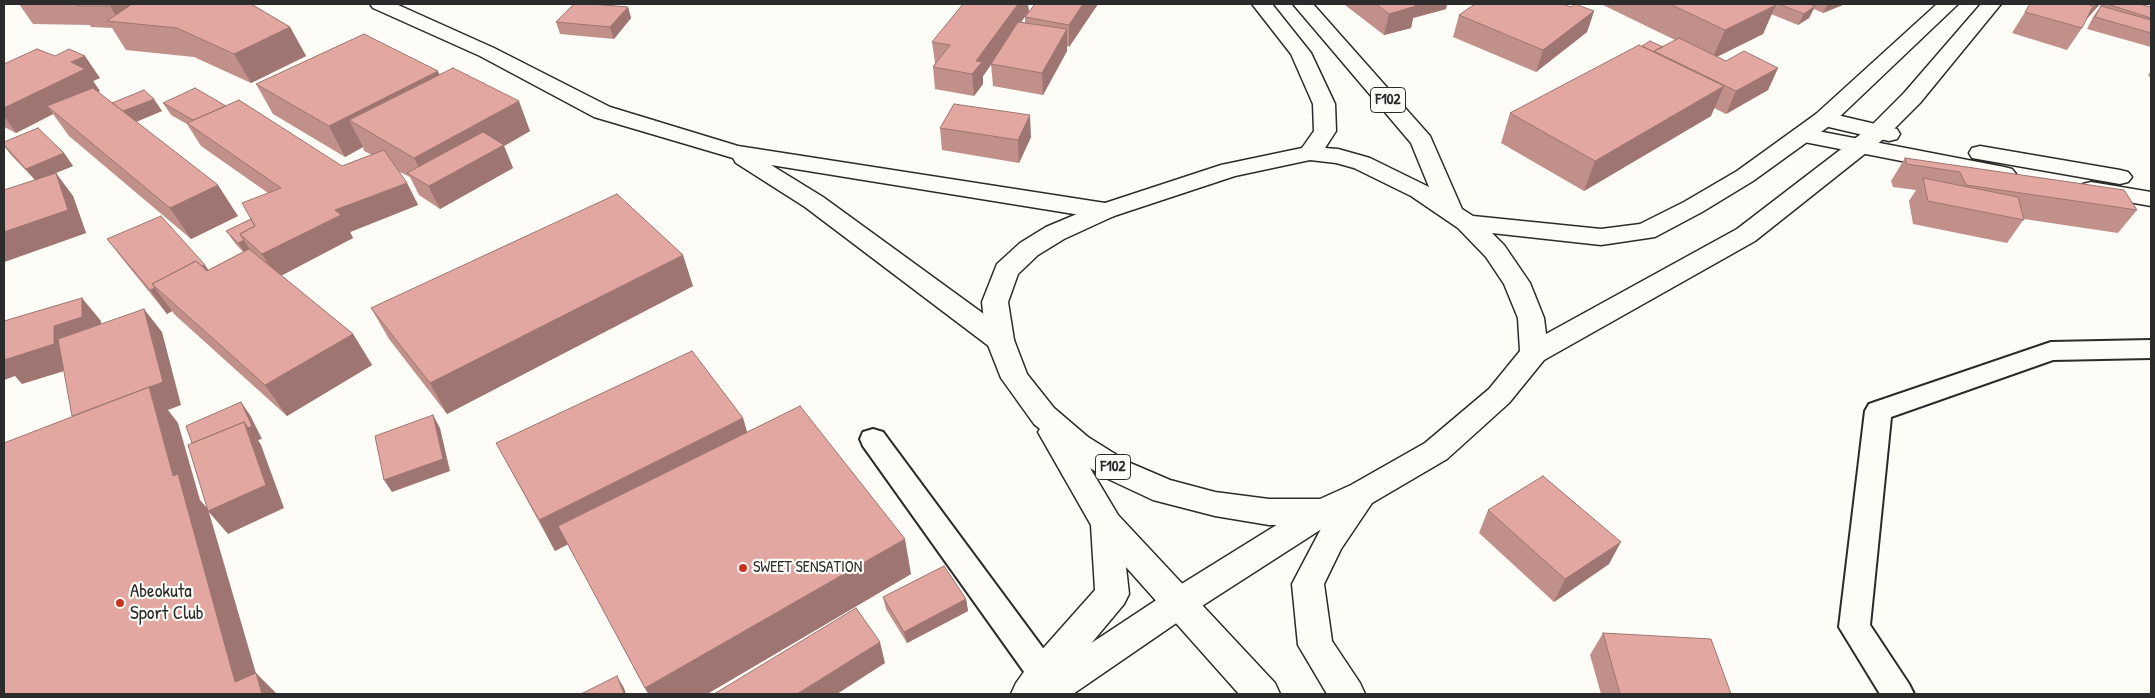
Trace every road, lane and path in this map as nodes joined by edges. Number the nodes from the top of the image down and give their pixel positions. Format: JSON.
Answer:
{"nodes":[{"id":1,"x":380,"y":4,"type":"edge"},
{"id":2,"x":1262,"y":4,"type":"edge"},
{"id":3,"x":1302,"y":4,"type":"edge"},
{"id":4,"x":1948,"y":4,"type":"edge"},
{"id":5,"x":1991,"y":4,"type":"edge"},
{"id":6,"x":1824,"y":119,"type":"junction"},
{"id":7,"x":1878,"y":132,"type":"junction"},
{"id":8,"x":1802,"y":135,"type":"junction"},
{"id":9,"x":1858,"y":147,"type":"junction"},
{"id":10,"x":735,"y":152,"type":"junction"},
{"id":11,"x":1310,"y":153,"type":"junction"},
{"id":12,"x":842,"y":169,"type":"junction"},
{"id":13,"x":2151,"y":183,"type":"edge"},
{"id":14,"x":2151,"y":199,"type":"edge"},
{"id":15,"x":814,"y":202,"type":"junction"},
{"id":16,"x":1105,"y":211,"type":"junction"},
{"id":17,"x":1459,"y":217,"type":"junction"},
{"id":18,"x":1000,"y":340,"type":"junction"},
{"id":19,"x":2151,"y":349,"type":"edge"},
{"id":20,"x":1534,"y":353,"type":"junction"},
{"id":21,"x":1044,"y":416,"type":"junction"},
{"id":22,"x":873,"y":439,"type":"dead end"},
{"id":23,"x":1362,"y":494,"type":"junction"},
{"id":24,"x":1323,"y":512,"type":"junction"},
{"id":25,"x":1106,"y":524,"type":"junction"},
{"id":26,"x":1179,"y":603,"type":"junction"},
{"id":27,"x":1039,"y":687,"type":"edge"},
{"id":28,"x":1262,"y":694,"type":"edge"},
{"id":29,"x":1347,"y":694,"type":"edge"},
{"id":30,"x":1898,"y":694,"type":"edge"}],
"edges":[{"from":1,"to":10,"type":"main road"},
{"from":2,"to":11,"type":"main road"},
{"from":3,"to":17,"type":"main road","number":"F102"},
{"from":4,"to":6,"type":"main road"},
{"from":5,"to":7,"type":"main road"},
{"from":6,"to":7,"type":"main road"},
{"from":6,"to":8,"type":"main road"},
{"from":7,"to":9,"type":"main road"},
{"from":7,"to":13,"type":"main road"},
{"from":8,"to":9,"type":"main road"},
{"from":8,"to":17,"type":"main road"},
{"from":9,"to":14,"type":"main road"},
{"from":9,"to":20,"type":"main road"},
{"from":10,"to":12,"type":"main road"},
{"from":10,"to":15,"type":"main road"},
{"from":11,"to":16,"type":"main road","number":"F102"},
{"from":11,"to":17,"type":"main road","number":"F102"},
{"from":12,"to":15,"type":"main road"},
{"from":12,"to":16,"type":"main road"},
{"from":15,"to":18,"type":"main road"},
{"from":16,"to":18,"type":"main road","number":"F102"},
{"from":17,"to":20,"type":"main road","number":"F102"},
{"from":18,"to":21,"type":"main road","number":"F102"},
{"from":19,"to":30,"type":"lane"},
{"from":20,"to":23,"type":"main road","number":"F102"},
{"from":21,"to":24,"type":"main road","number":"F102"},
{"from":21,"to":25,"type":"main road","number":"F102"},
{"from":22,"to":27,"type":"lane"},
{"from":23,"to":24,"type":"main road","number":"F102"},
{"from":23,"to":29,"type":"main road","number":"F102"},
{"from":24,"to":26,"type":"main road"},
{"from":25,"to":26,"type":"main road","number":"F102"},
{"from":25,"to":27,"type":"main road"},
{"from":26,"to":27,"type":"main road"},
{"from":26,"to":28,"type":"main road","number":"F102"}]}
